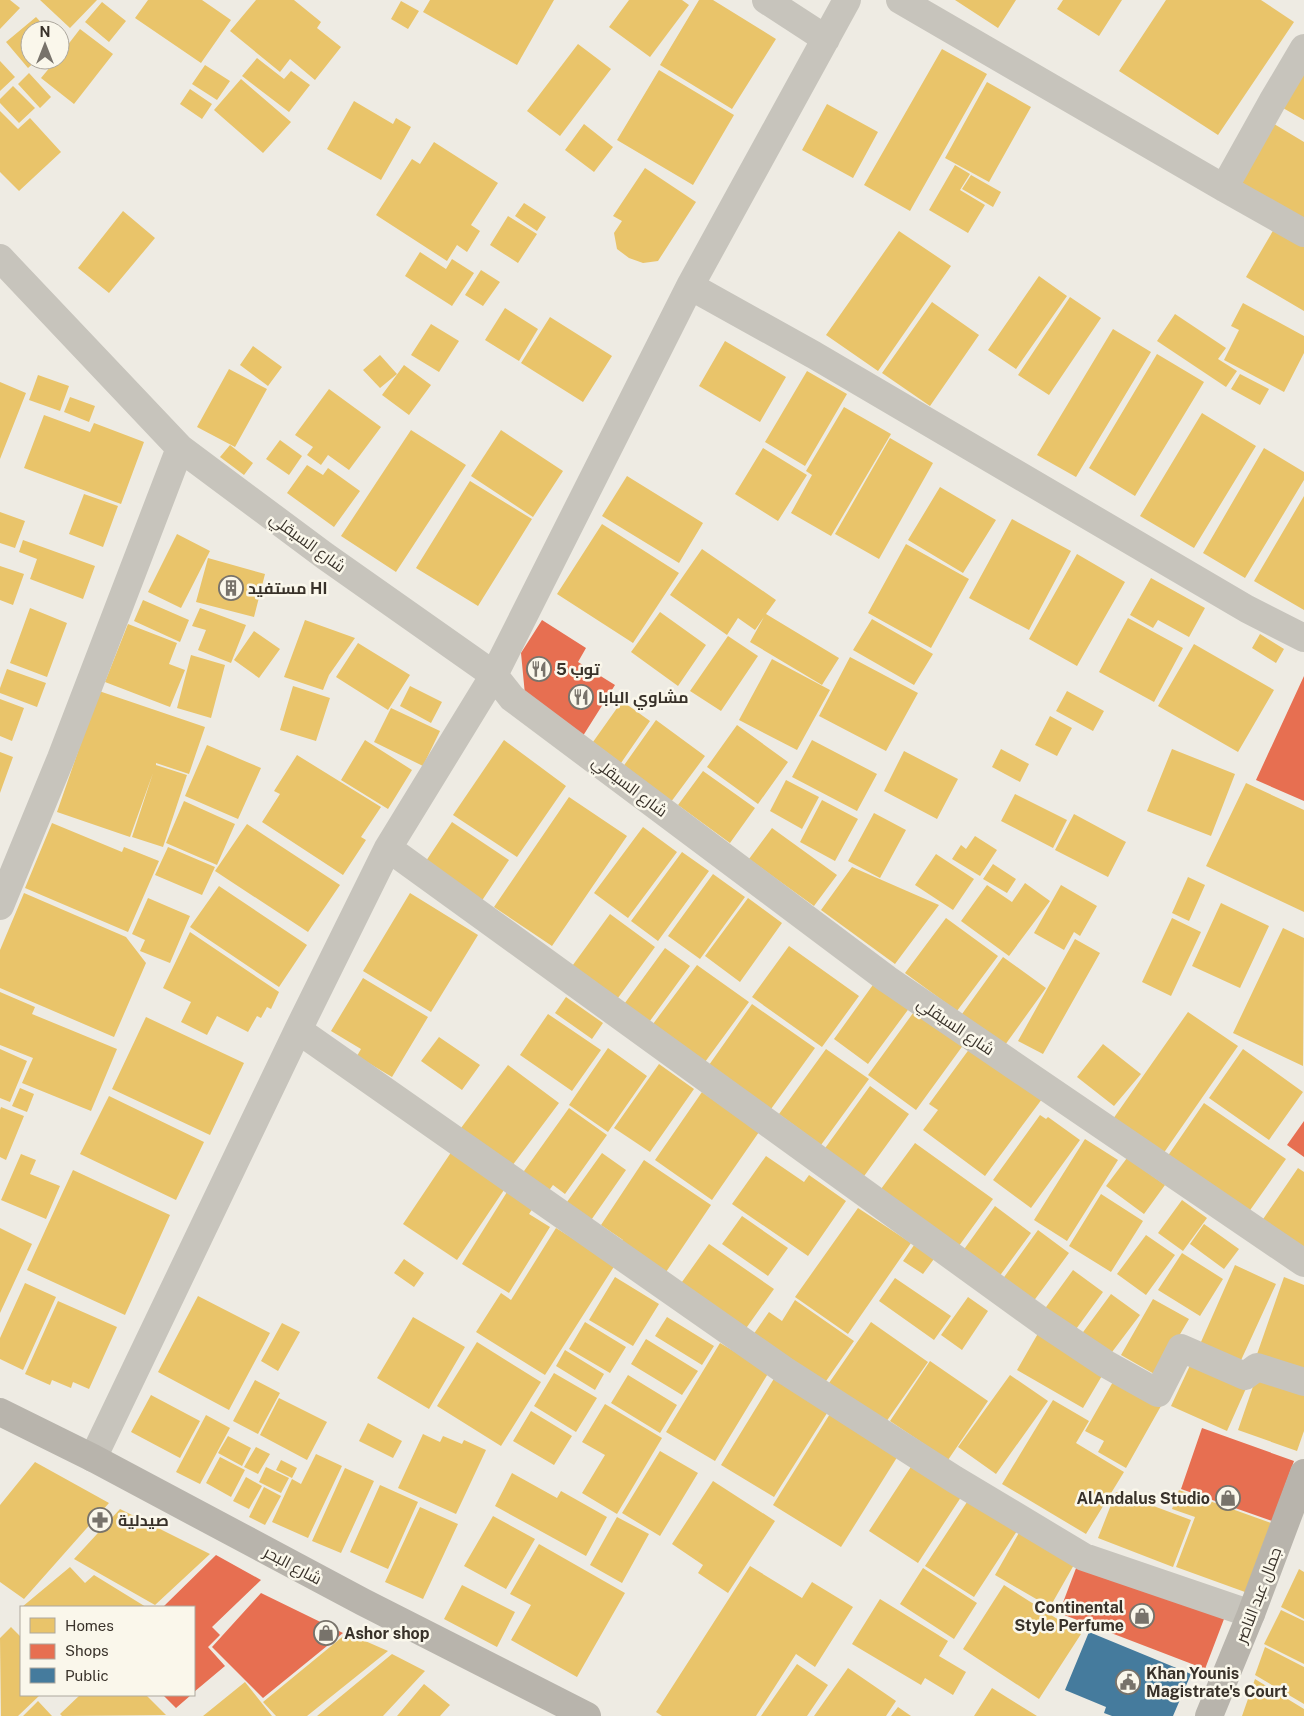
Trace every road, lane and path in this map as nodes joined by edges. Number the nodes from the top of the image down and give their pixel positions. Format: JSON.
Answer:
{"nodes":[{"id":1,"x":766,"y":0,"type":"edge"},
{"id":2,"x":847,"y":0,"type":"edge"},
{"id":3,"x":900,"y":0,"type":"edge"},
{"id":4,"x":826,"y":39,"type":"junction"},
{"id":5,"x":1304,"y":48,"type":"edge"},
{"id":6,"x":1224,"y":188,"type":"junction"},
{"id":7,"x":1304,"y":233,"type":"edge"},
{"id":8,"x":0,"y":258,"type":"edge"},
{"id":9,"x":690,"y":286,"type":"junction"},
{"id":10,"x":180,"y":448,"type":"junction"},
{"id":11,"x":1304,"y":638,"type":"edge"},
{"id":12,"x":494,"y":675,"type":"junction"},
{"id":13,"x":388,"y":848,"type":"junction"},
{"id":14,"x":0,"y":906,"type":"edge"},
{"id":15,"x":298,"y":1030,"type":"junction"},
{"id":16,"x":1304,"y":1263,"type":"edge"},
{"id":17,"x":1304,"y":1382,"type":"edge"},
{"id":18,"x":0,"y":1412,"type":"edge"},
{"id":19,"x":93,"y":1458,"type":"junction"},
{"id":20,"x":1304,"y":1473,"type":"edge"},
{"id":21,"x":1251,"y":1614,"type":"junction"},
{"id":22,"x":588,"y":1716,"type":"edge"},
{"id":23,"x":1209,"y":1716,"type":"edge"}],
"edges":[{"from":1,"to":4,"type":"street"},
{"from":2,"to":4,"type":"street"},
{"from":3,"to":6,"type":"street"},
{"from":4,"to":9,"type":"street"},
{"from":5,"to":6,"type":"street"},
{"from":6,"to":7,"type":"street"},
{"from":8,"to":10,"type":"street","name":"شارع السيقلي"},
{"from":9,"to":11,"type":"street"},
{"from":9,"to":12,"type":"street"},
{"from":10,"to":12,"type":"street","name":"شارع السيقلي"},
{"from":10,"to":14,"type":"street"},
{"from":12,"to":13,"type":"street"},
{"from":12,"to":16,"type":"street","name":"شارع السيقلي"},
{"from":13,"to":15,"type":"street"},
{"from":13,"to":17,"type":"street"},
{"from":15,"to":19,"type":"street"},
{"from":15,"to":21,"type":"street"},
{"from":18,"to":19,"type":"main road","name":"شارع البحر"},
{"from":19,"to":22,"type":"main road","name":"شارع البحر"},
{"from":20,"to":21,"type":"main road","name":"جمال عبد الناصر"},
{"from":21,"to":23,"type":"main road","name":"جمال عبد الناصر"}]}
